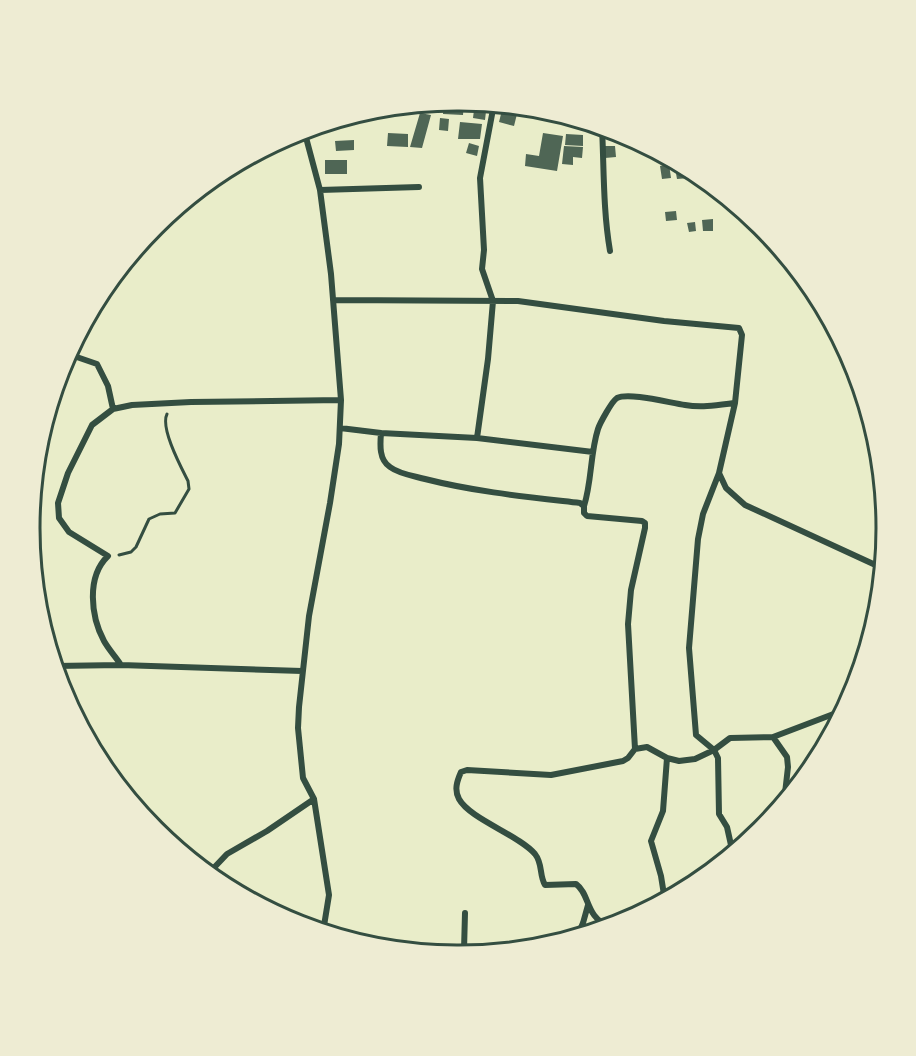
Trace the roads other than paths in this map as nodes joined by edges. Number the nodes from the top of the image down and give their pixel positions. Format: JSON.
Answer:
{"nodes":[{"id":1,"x":493,"y":112,"type":"edge"},
{"id":2,"x":602,"y":137,"type":"edge"},
{"id":3,"x":307,"y":139,"type":"edge"},
{"id":4,"x":419,"y":187,"type":"dead end"},
{"id":5,"x":320,"y":190,"type":"junction"},
{"id":6,"x":610,"y":251,"type":"dead end"},
{"id":7,"x":333,"y":300,"type":"junction"},
{"id":8,"x":493,"y":301,"type":"junction"},
{"id":9,"x":77,"y":357,"type":"edge"},
{"id":10,"x":341,"y":400,"type":"junction"},
{"id":11,"x":735,"y":403,"type":"junction"},
{"id":12,"x":114,"y":409,"type":"junction"},
{"id":13,"x":340,"y":428,"type":"junction"},
{"id":14,"x":381,"y":433,"type":"junction"},
{"id":15,"x":477,"y":438,"type":"junction"},
{"id":16,"x":592,"y":452,"type":"junction"},
{"id":17,"x":719,"y":473,"type":"junction"},
{"id":18,"x":584,"y":506,"type":"junction"},
{"id":19,"x":874,"y":564,"type":"edge"},
{"id":20,"x":121,"y":665,"type":"junction"},
{"id":21,"x":64,"y":666,"type":"edge"},
{"id":22,"x":302,"y":671,"type":"junction"},
{"id":23,"x":831,"y":715,"type":"edge"},
{"id":24,"x":773,"y":737,"type":"junction"},
{"id":25,"x":635,"y":749,"type":"junction"},
{"id":26,"x":714,"y":750,"type":"junction"},
{"id":27,"x":667,"y":758,"type":"junction"},
{"id":28,"x":786,"y":786,"type":"edge"},
{"id":29,"x":314,"y":799,"type":"junction"},
{"id":30,"x":731,"y":844,"type":"edge"},
{"id":31,"x":215,"y":867,"type":"edge"},
{"id":32,"x":664,"y":892,"type":"edge"},
{"id":33,"x":588,"y":905,"type":"junction"},
{"id":34,"x":465,"y":913,"type":"dead end"},
{"id":35,"x":598,"y":921,"type":"edge"},
{"id":36,"x":324,"y":923,"type":"edge"},
{"id":37,"x":582,"y":926,"type":"edge"},
{"id":38,"x":464,"y":945,"type":"edge"}],
"edges":[{"from":1,"to":8,"type":"street"},
{"from":2,"to":6,"type":"street"},
{"from":3,"to":5,"type":"street"},
{"from":4,"to":5,"type":"street"},
{"from":5,"to":7,"type":"street"},
{"from":7,"to":8,"type":"street"},
{"from":7,"to":10,"type":"street"},
{"from":8,"to":11,"type":"street"},
{"from":8,"to":15,"type":"street"},
{"from":9,"to":12,"type":"street"},
{"from":10,"to":12,"type":"street"},
{"from":10,"to":13,"type":"street"},
{"from":11,"to":16,"type":"street"},
{"from":11,"to":17,"type":"street"},
{"from":12,"to":20,"type":"street"},
{"from":13,"to":14,"type":"street"},
{"from":13,"to":22,"type":"street"},
{"from":14,"to":15,"type":"street"},
{"from":14,"to":18,"type":"street"},
{"from":15,"to":16,"type":"street"},
{"from":16,"to":18,"type":"street"},
{"from":17,"to":19,"type":"street"},
{"from":17,"to":26,"type":"street"},
{"from":18,"to":25,"type":"street"},
{"from":20,"to":21,"type":"street"},
{"from":20,"to":22,"type":"street"},
{"from":22,"to":29,"type":"street"},
{"from":23,"to":24,"type":"street"},
{"from":24,"to":26,"type":"street"},
{"from":24,"to":28,"type":"street"},
{"from":25,"to":27,"type":"street"},
{"from":25,"to":33,"type":"street"},
{"from":26,"to":27,"type":"street"},
{"from":26,"to":30,"type":"street"},
{"from":27,"to":32,"type":"street"},
{"from":29,"to":31,"type":"street"},
{"from":29,"to":36,"type":"street"},
{"from":33,"to":35,"type":"street"},
{"from":33,"to":37,"type":"street"},
{"from":34,"to":38,"type":"street"}]}
